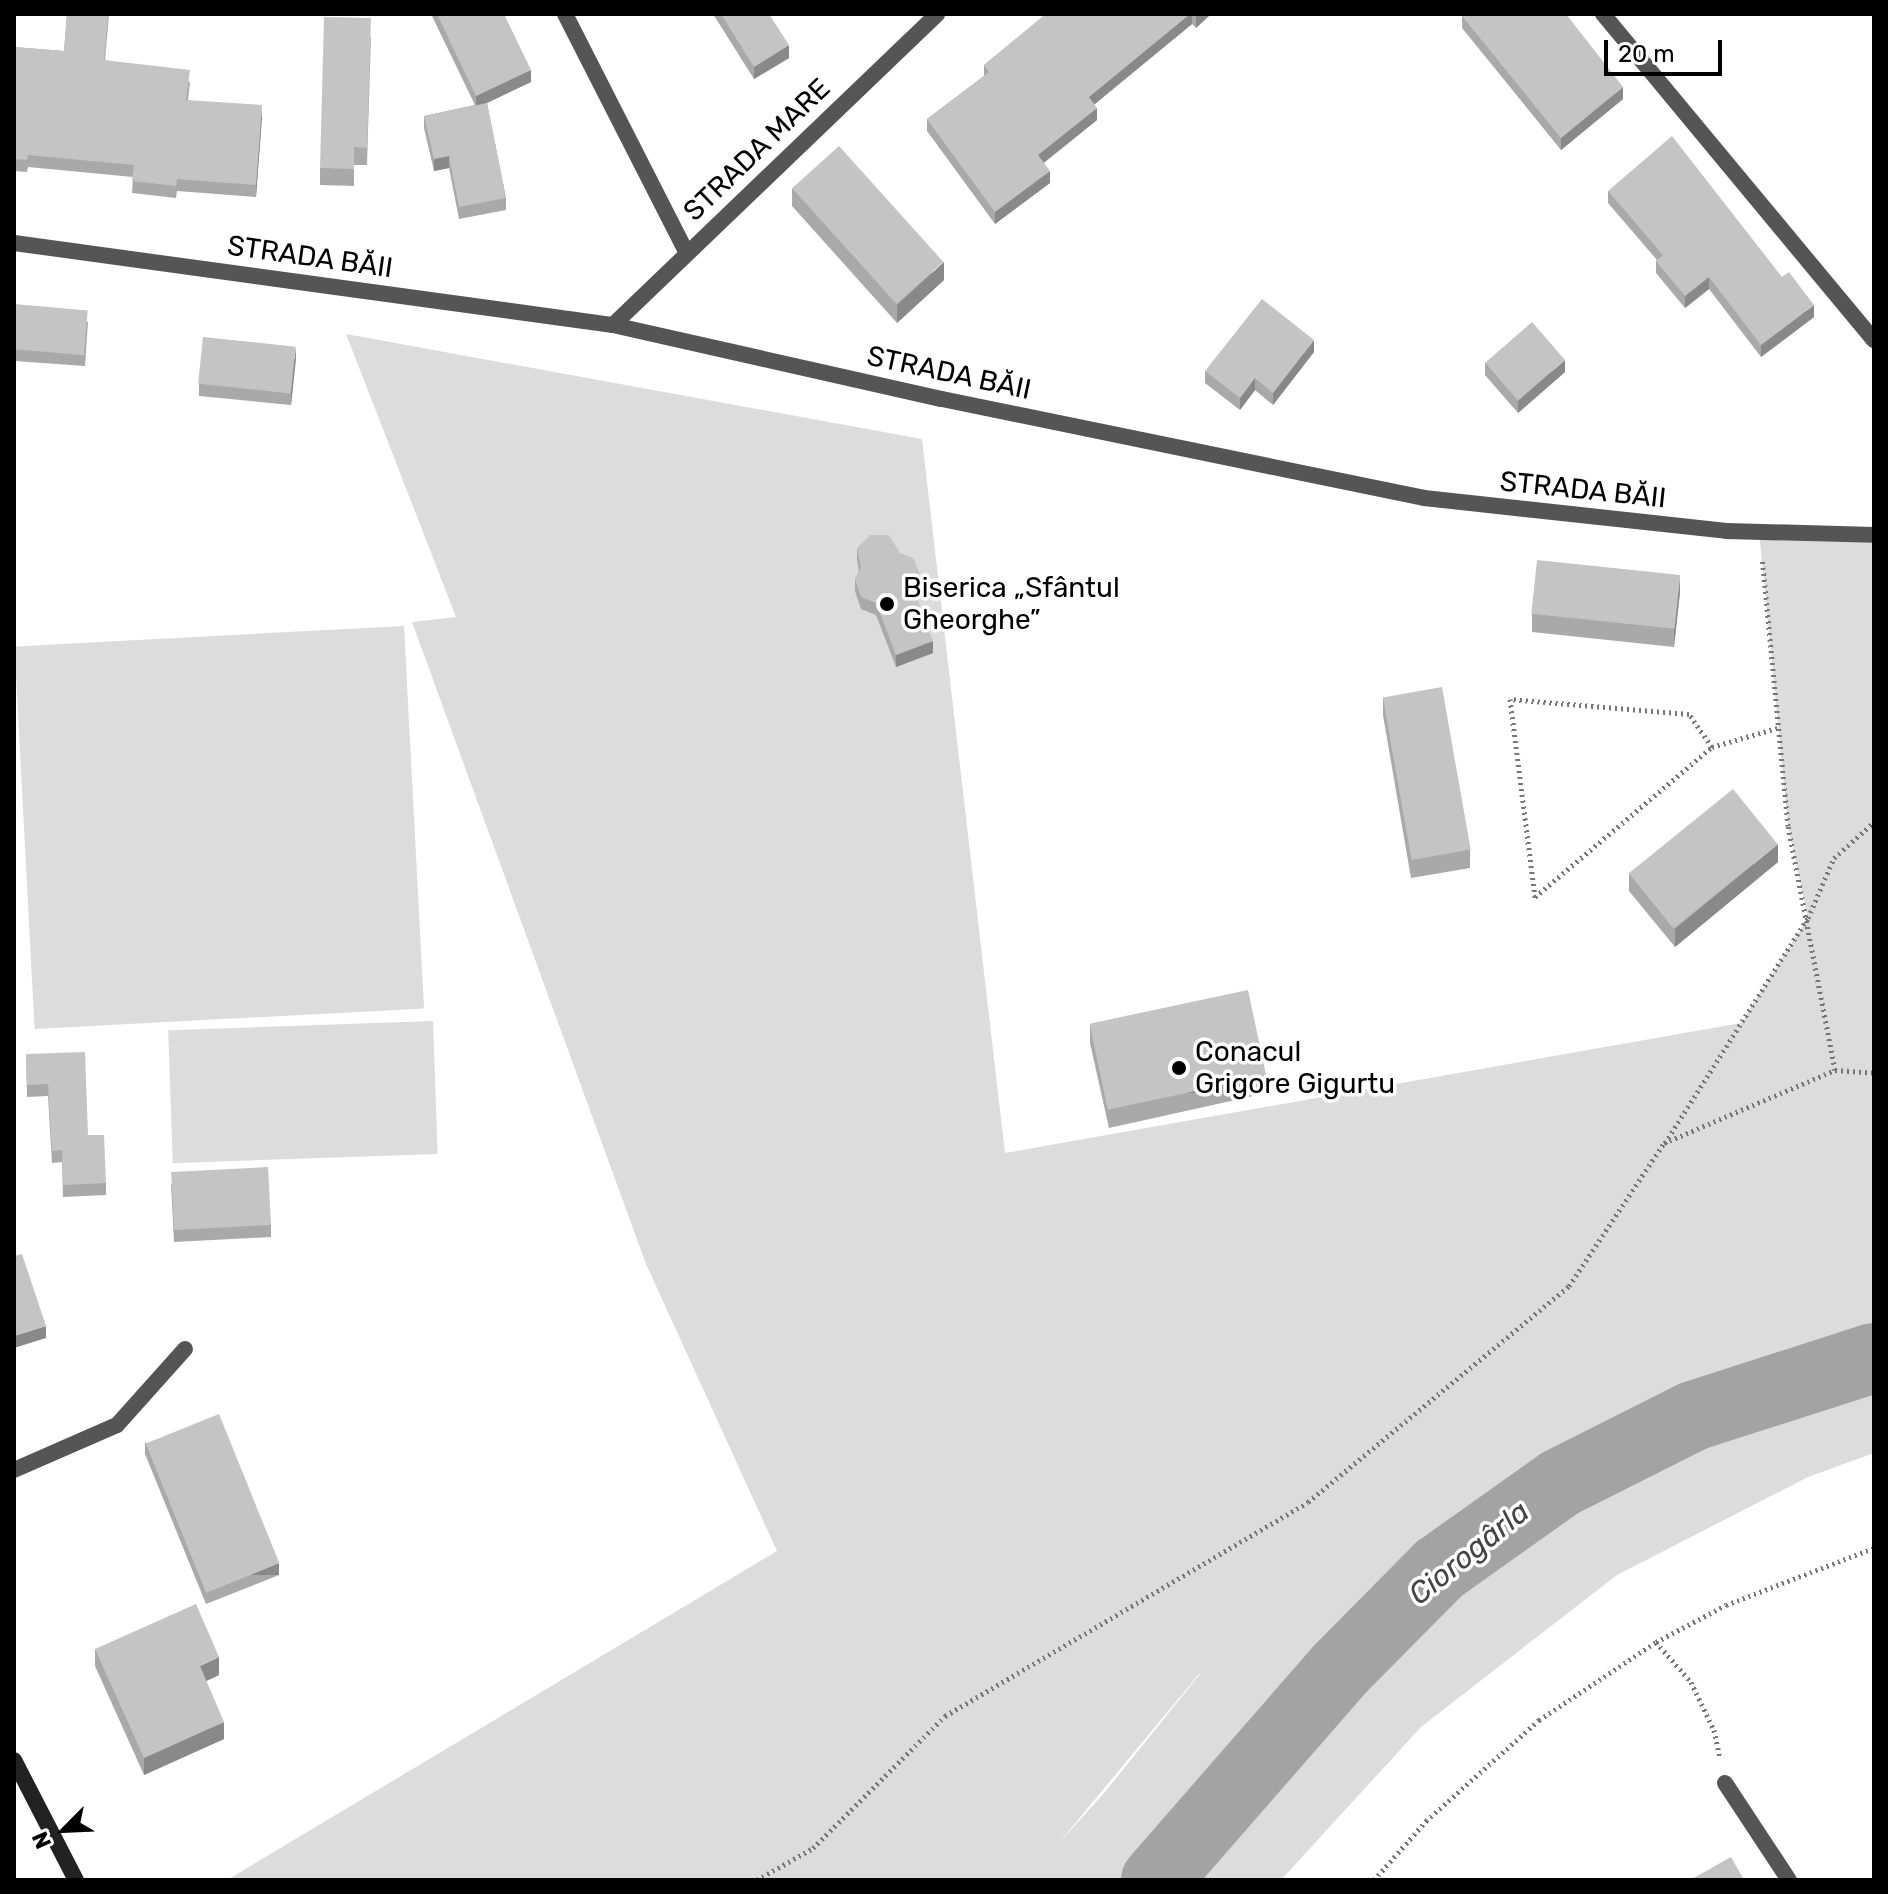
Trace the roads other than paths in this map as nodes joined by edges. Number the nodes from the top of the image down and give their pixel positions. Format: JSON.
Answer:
{"nodes":[{"id":1,"x":565,"y":14,"type":"edge"},
{"id":2,"x":937,"y":14,"type":"edge"},
{"id":3,"x":1603,"y":14,"type":"edge"},
{"id":4,"x":14,"y":243,"type":"edge"},
{"id":5,"x":687,"y":253,"type":"junction"},
{"id":6,"x":613,"y":325,"type":"junction"},
{"id":7,"x":1874,"y":340,"type":"edge"},
{"id":8,"x":1874,"y":535,"type":"edge"},
{"id":9,"x":185,"y":1349,"type":"dead end"},
{"id":10,"x":14,"y":1470,"type":"edge"},
{"id":11,"x":14,"y":1760,"type":"edge"},
{"id":12,"x":1725,"y":1783,"type":"road end"},
{"id":13,"x":76,"y":1880,"type":"edge"},
{"id":14,"x":1789,"y":1880,"type":"edge"}],
"edges":[{"from":1,"to":5,"type":"street"},
{"from":2,"to":5,"type":"street","name":"STRADA MARE"},
{"from":3,"to":7,"type":"street"},
{"from":4,"to":6,"type":"street","name":"STRADA BĂII"},
{"from":5,"to":6,"type":"street","name":"STRADA MARE"},
{"from":6,"to":8,"type":"street","name":"STRADA BĂII"},
{"from":9,"to":10,"type":"street"},
{"from":11,"to":13,"type":"main road"},
{"from":12,"to":14,"type":"street"}]}
